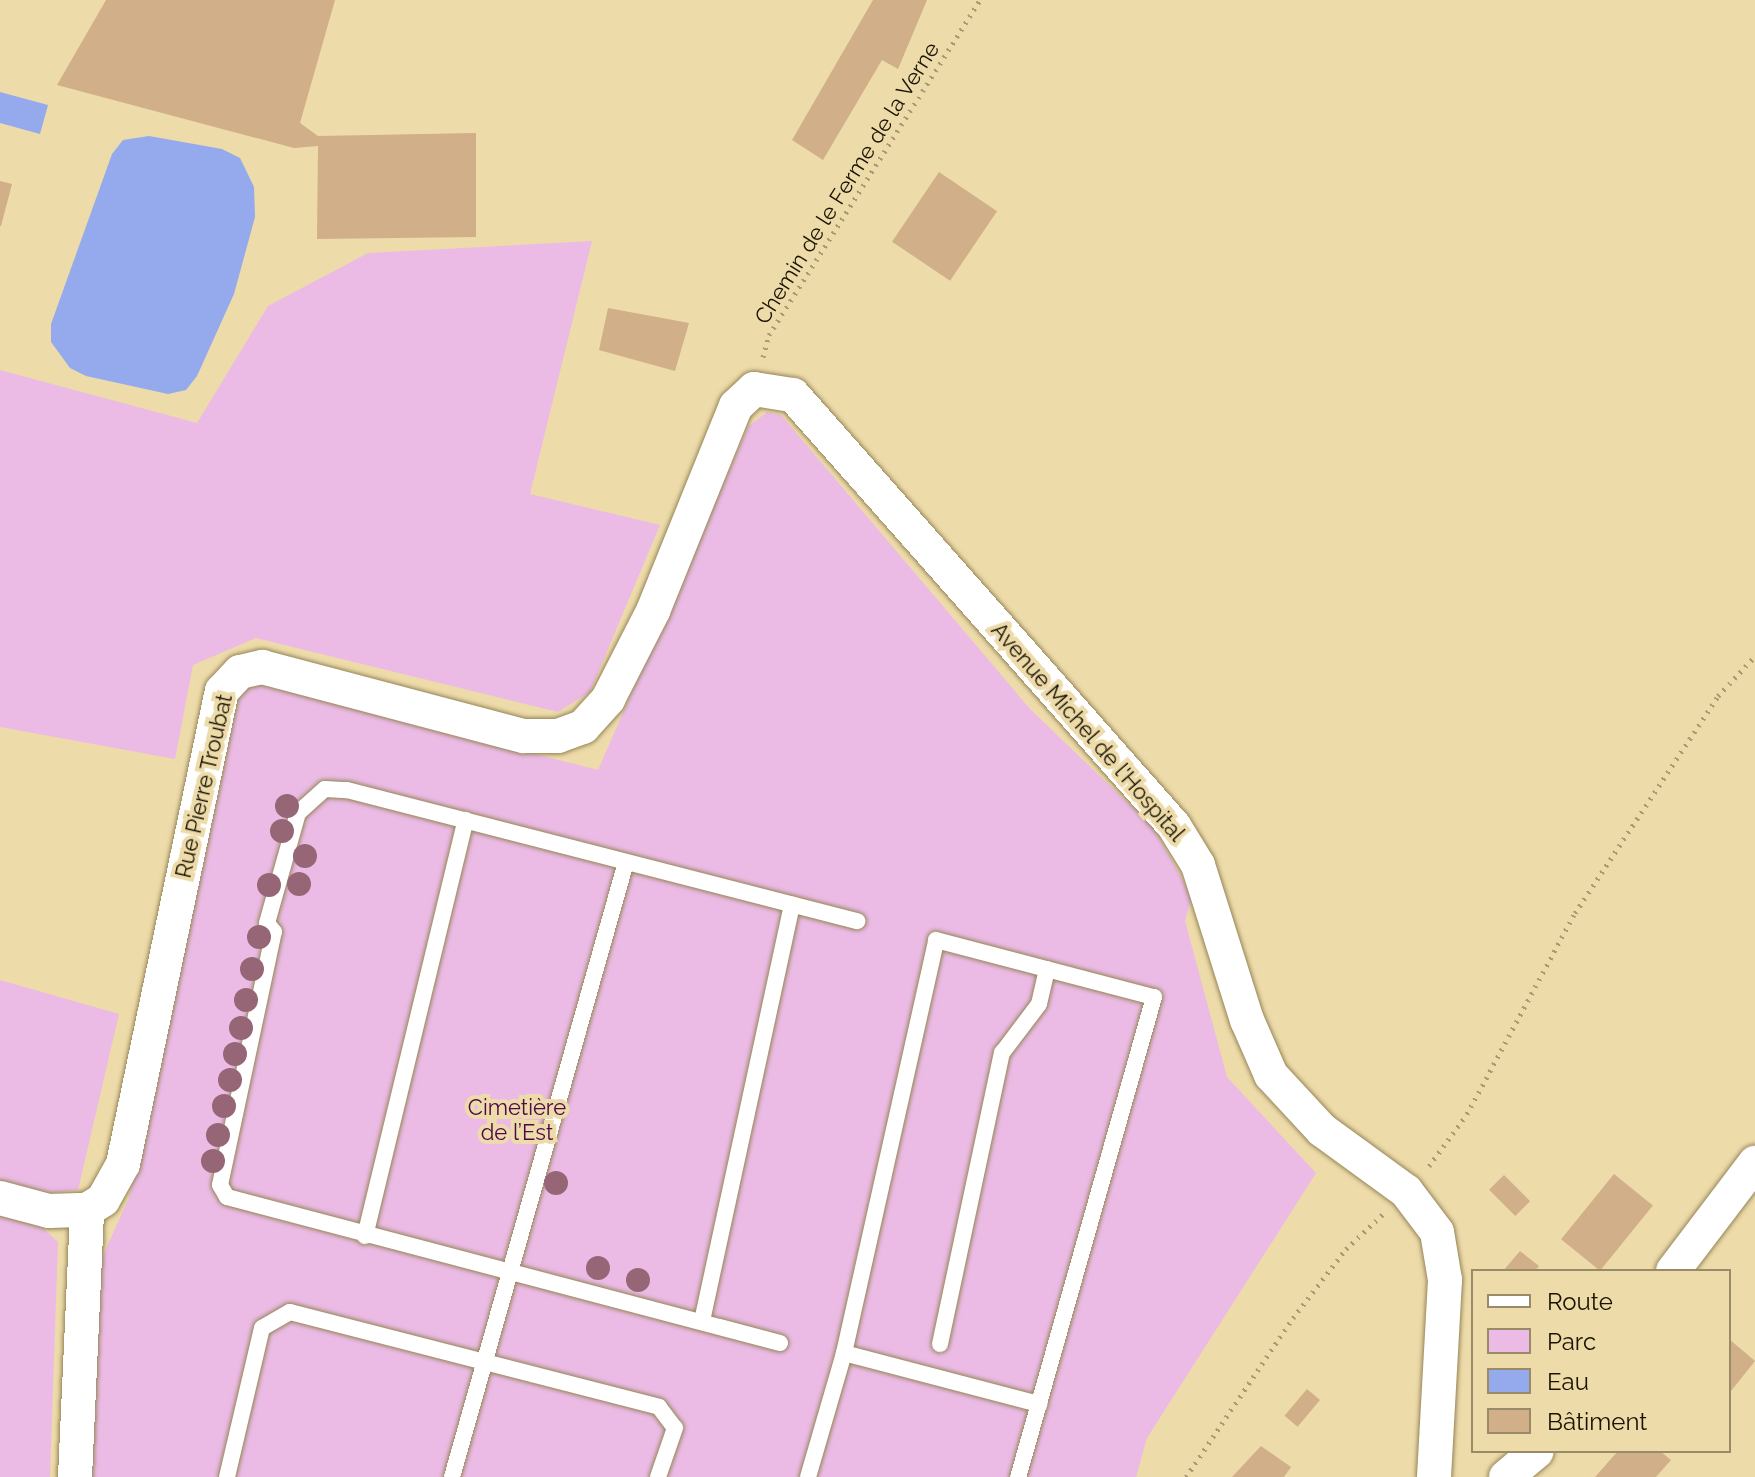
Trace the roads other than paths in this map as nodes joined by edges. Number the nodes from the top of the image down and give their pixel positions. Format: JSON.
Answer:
{"nodes":[{"id":1,"x":754,"y":389,"type":"joint"},
{"id":2,"x":466,"y":820,"type":"junction"},
{"id":3,"x":626,"y":862,"type":"junction"},
{"id":4,"x":792,"y":905,"type":"junction"},
{"id":5,"x":857,"y":921,"type":"dead end"},
{"id":6,"x":1047,"y":969,"type":"junction"},
{"id":7,"x":1755,"y":1163,"type":"edge"},
{"id":8,"x":0,"y":1198,"type":"edge"},
{"id":9,"x":87,"y":1210,"type":"junction"},
{"id":10,"x":365,"y":1236,"type":"junction"},
{"id":11,"x":1675,"y":1269,"type":"edge"},
{"id":12,"x":510,"y":1272,"type":"junction"},
{"id":13,"x":702,"y":1321,"type":"junction"},
{"id":14,"x":780,"y":1343,"type":"dead end"},
{"id":15,"x":940,"y":1344,"type":"dead end"},
{"id":16,"x":844,"y":1353,"type":"junction"},
{"id":17,"x":485,"y":1362,"type":"junction"},
{"id":18,"x":1039,"y":1404,"type":"junction"},
{"id":19,"x":1535,"y":1453,"type":"edge"},
{"id":20,"x":75,"y":1477,"type":"edge"},
{"id":21,"x":227,"y":1477,"type":"edge"},
{"id":22,"x":452,"y":1477,"type":"edge"},
{"id":23,"x":658,"y":1477,"type":"edge"},
{"id":24,"x":808,"y":1477,"type":"edge"},
{"id":25,"x":1018,"y":1477,"type":"edge"},
{"id":26,"x":1434,"y":1477,"type":"edge"},
{"id":27,"x":1506,"y":1477,"type":"edge"}],
"edges":[{"from":1,"to":9,"type":"street","name":"Rue Pierre Troubat"},
{"from":1,"to":26,"type":"street","name":"Avenue Michel de l'Hospital"},
{"from":2,"to":3,"type":"lane"},
{"from":2,"to":10,"type":"lane"},
{"from":2,"to":10,"type":"lane"},
{"from":3,"to":4,"type":"lane"},
{"from":3,"to":12,"type":"lane"},
{"from":4,"to":5,"type":"lane"},
{"from":4,"to":13,"type":"lane"},
{"from":6,"to":15,"type":"lane"},
{"from":6,"to":16,"type":"lane"},
{"from":6,"to":18,"type":"lane"},
{"from":7,"to":11,"type":"street"},
{"from":8,"to":9,"type":"street"},
{"from":9,"to":20,"type":"street"},
{"from":10,"to":12,"type":"lane"},
{"from":12,"to":13,"type":"lane"},
{"from":12,"to":17,"type":"lane"},
{"from":13,"to":14,"type":"lane"},
{"from":16,"to":18,"type":"lane"},
{"from":16,"to":24,"type":"lane"},
{"from":17,"to":21,"type":"lane"},
{"from":17,"to":22,"type":"lane"},
{"from":17,"to":23,"type":"lane"},
{"from":18,"to":25,"type":"lane"},
{"from":19,"to":27,"type":"street"}]}
